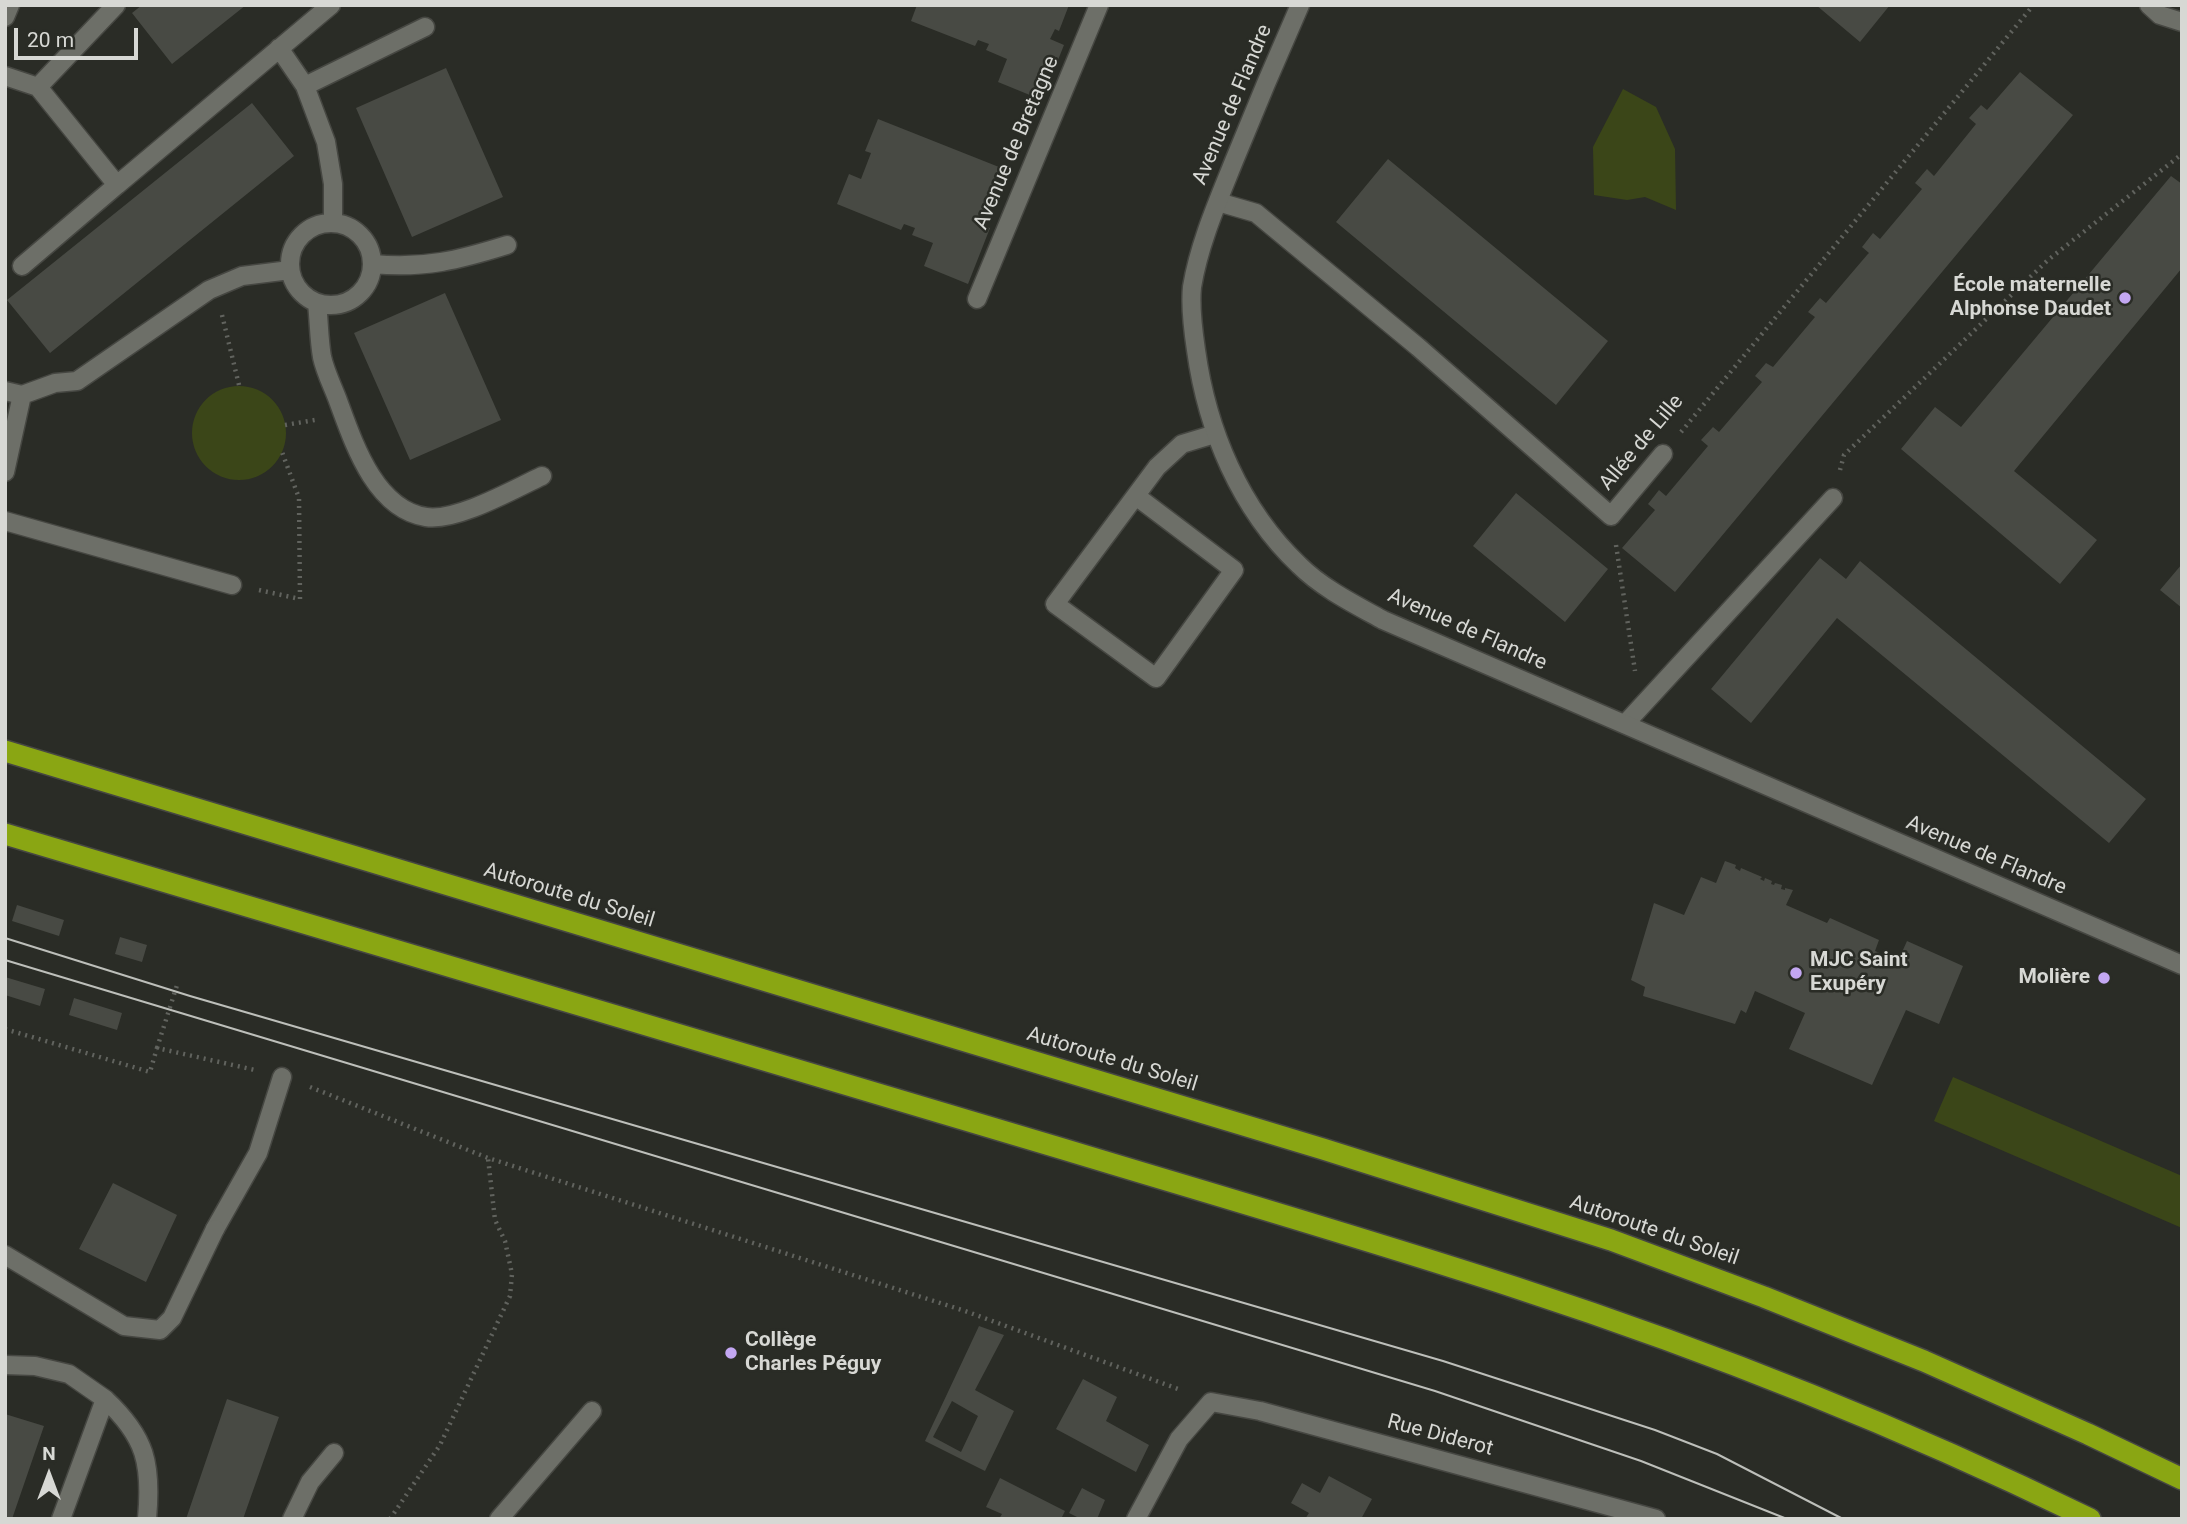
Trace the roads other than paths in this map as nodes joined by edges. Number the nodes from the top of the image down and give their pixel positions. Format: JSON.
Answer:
{"nodes":[{"id":1,"x":10,"y":5,"type":"edge"},
{"id":2,"x":116,"y":5,"type":"edge"},
{"id":3,"x":331,"y":5,"type":"edge"},
{"id":4,"x":1099,"y":5,"type":"edge"},
{"id":5,"x":1300,"y":5,"type":"edge"},
{"id":6,"x":2149,"y":5,"type":"edge"},
{"id":7,"x":5,"y":17,"type":"edge"},
{"id":8,"x":2182,"y":22,"type":"edge"},
{"id":9,"x":425,"y":27,"type":"dead end"},
{"id":10,"x":279,"y":48,"type":"junction"},
{"id":11,"x":5,"y":76,"type":"edge"},
{"id":12,"x":305,"y":86,"type":"junction"},
{"id":13,"x":38,"y":87,"type":"junction"},
{"id":14,"x":117,"y":185,"type":"junction"},
{"id":15,"x":1218,"y":202,"type":"junction"},
{"id":16,"x":333,"y":223,"type":"junction"},
{"id":17,"x":507,"y":245,"type":"dead end"},
{"id":18,"x":373,"y":264,"type":"junction"},
{"id":19,"x":22,"y":266,"type":"dead end"},
{"id":20,"x":290,"y":270,"type":"junction"},
{"id":21,"x":977,"y":299,"type":"dead end"},
{"id":22,"x":317,"y":303,"type":"junction"},
{"id":23,"x":14,"y":393,"type":"edge"},
{"id":24,"x":1215,"y":434,"type":"junction"},
{"id":25,"x":1663,"y":454,"type":"road end"},
{"id":26,"x":5,"y":472,"type":"edge"},
{"id":27,"x":542,"y":476,"type":"dead end"},
{"id":28,"x":1136,"y":496,"type":"junction"},
{"id":29,"x":1833,"y":498,"type":"road end"},
{"id":30,"x":5,"y":521,"type":"edge"},
{"id":31,"x":232,"y":585,"type":"road end"},
{"id":32,"x":1625,"y":724,"type":"junction"},
{"id":33,"x":5,"y":751,"type":"edge"},
{"id":34,"x":5,"y":834,"type":"edge"},
{"id":35,"x":2182,"y":965,"type":"edge"},
{"id":36,"x":273,"y":1075,"type":"road end"},
{"id":37,"x":5,"y":1255,"type":"edge"},
{"id":38,"x":5,"y":1365,"type":"edge"},
{"id":39,"x":105,"y":1399,"type":"junction"},
{"id":40,"x":592,"y":1411,"type":"dead end"},
{"id":41,"x":334,"y":1453,"type":"dead end"},
{"id":42,"x":2182,"y":1479,"type":"edge"},
{"id":43,"x":61,"y":1519,"type":"edge"},
{"id":44,"x":147,"y":1519,"type":"edge"},
{"id":45,"x":292,"y":1519,"type":"edge"},
{"id":46,"x":499,"y":1519,"type":"edge"},
{"id":47,"x":1136,"y":1519,"type":"edge"},
{"id":48,"x":1656,"y":1519,"type":"edge"},
{"id":49,"x":2090,"y":1519,"type":"edge"}],
"edges":[{"from":1,"to":7,"type":"street"},
{"from":2,"to":13,"type":"street"},
{"from":3,"to":10,"type":"street"},
{"from":4,"to":21,"type":"street","name":"Avenue de Bretagne"},
{"from":5,"to":15,"type":"street","name":"Avenue de Flandre"},
{"from":6,"to":8,"type":"street"},
{"from":9,"to":12,"type":"street"},
{"from":10,"to":12,"type":"street"},
{"from":10,"to":14,"type":"street"},
{"from":11,"to":13,"type":"street"},
{"from":12,"to":16,"type":"street"},
{"from":13,"to":14,"type":"street"},
{"from":14,"to":19,"type":"street"},
{"from":15,"to":24,"type":"street","name":"Avenue de Flandre"},
{"from":15,"to":25,"type":"street","name":"Allée de Lille"},
{"from":16,"to":18,"type":"street"},
{"from":16,"to":20,"type":"street"},
{"from":17,"to":18,"type":"street"},
{"from":18,"to":22,"type":"street"},
{"from":20,"to":22,"type":"street"},
{"from":20,"to":23,"type":"street"},
{"from":22,"to":27,"type":"street"},
{"from":23,"to":26,"type":"street"},
{"from":24,"to":28,"type":"street"},
{"from":24,"to":32,"type":"street","name":"Avenue de Flandre"},
{"from":28,"to":28,"type":"street"},
{"from":29,"to":32,"type":"street"},
{"from":30,"to":31,"type":"street"},
{"from":32,"to":35,"type":"street","name":"Avenue de Flandre"},
{"from":33,"to":42,"type":"highway","name":"Autoroute du Soleil"},
{"from":34,"to":49,"type":"highway"},
{"from":36,"to":37,"type":"street"},
{"from":38,"to":39,"type":"street"},
{"from":39,"to":43,"type":"street"},
{"from":39,"to":44,"type":"street"},
{"from":40,"to":46,"type":"street"},
{"from":41,"to":45,"type":"street"},
{"from":47,"to":48,"type":"street","name":"Rue Diderot"}]}
